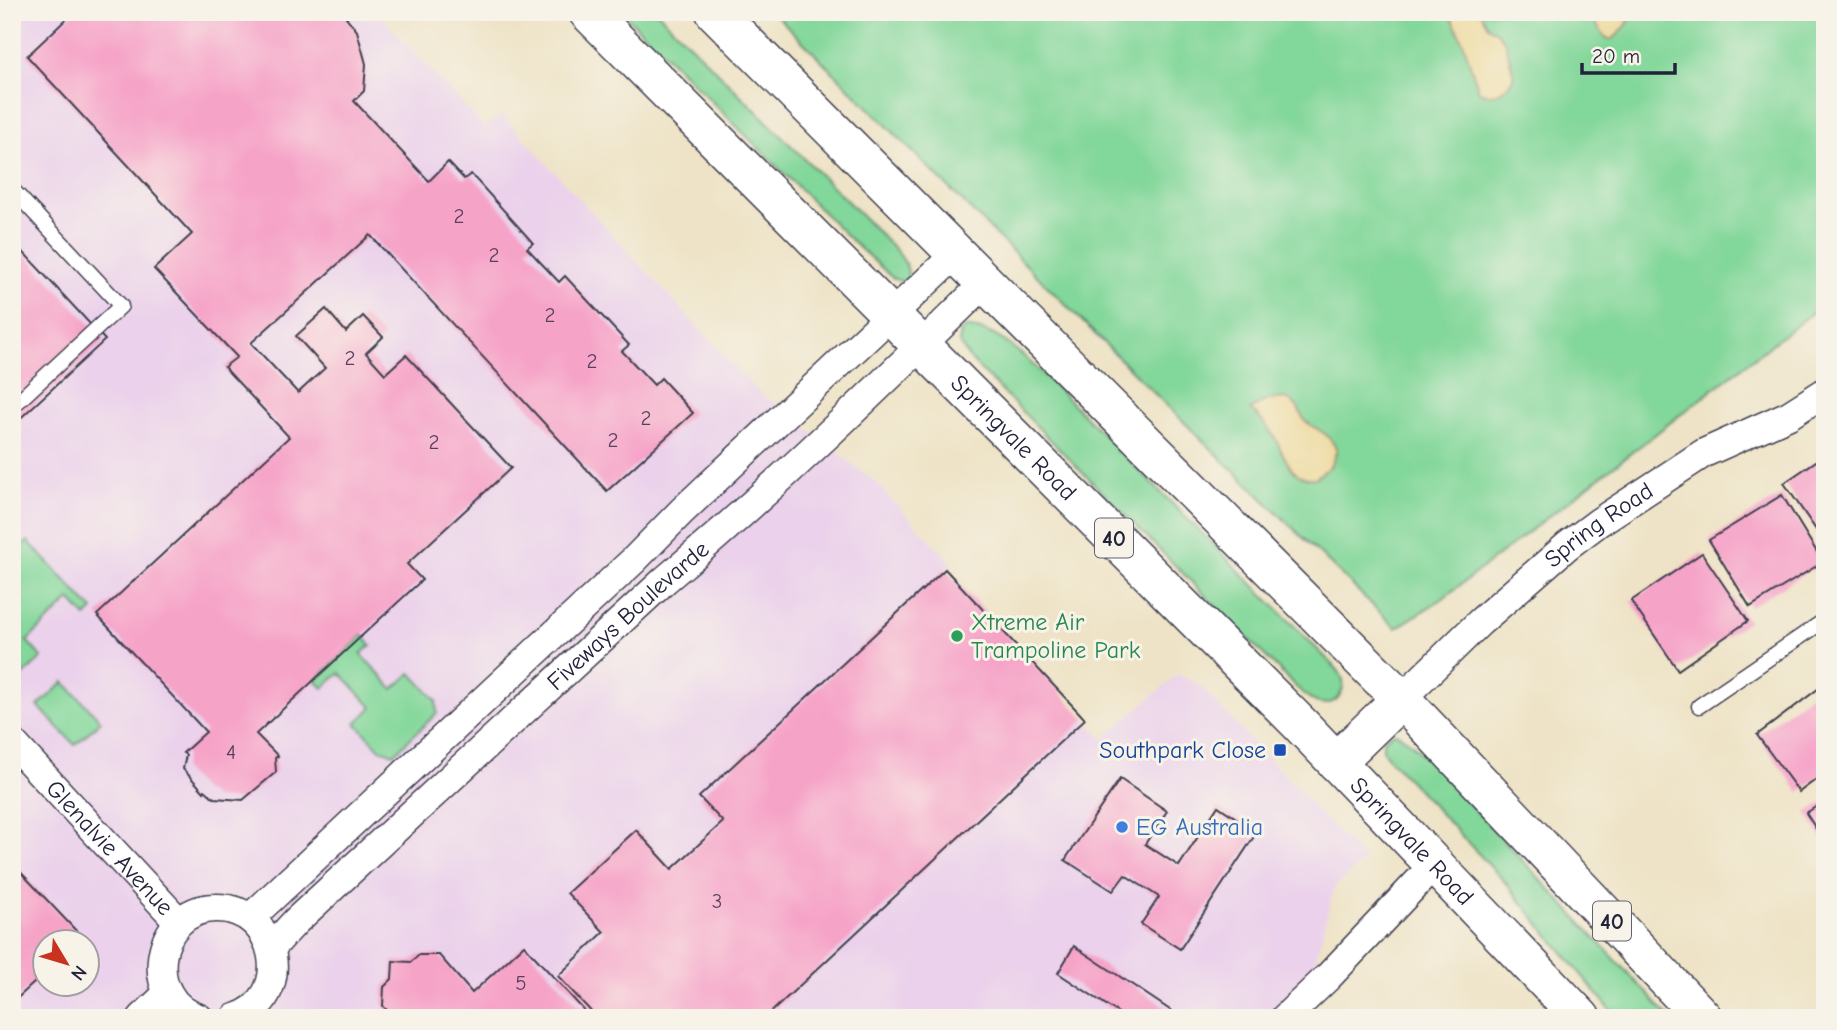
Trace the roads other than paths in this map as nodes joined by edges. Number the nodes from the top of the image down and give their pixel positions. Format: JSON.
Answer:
{"nodes":[{"id":1,"x":589,"y":12,"type":"edge"},
{"id":2,"x":715,"y":12,"type":"edge"},
{"id":3,"x":12,"y":189,"type":"edge"},
{"id":4,"x":956,"y":254,"type":"junction"},
{"id":5,"x":985,"y":283,"type":"junction"},
{"id":6,"x":891,"y":315,"type":"junction"},
{"id":7,"x":921,"y":345,"type":"junction"},
{"id":8,"x":1825,"y":392,"type":"edge"},
{"id":9,"x":12,"y":407,"type":"edge"},
{"id":10,"x":1825,"y":620,"type":"edge"},
{"id":11,"x":1401,"y":699,"type":"junction"},
{"id":12,"x":1699,"y":706,"type":"dead end"},
{"id":13,"x":493,"y":715,"type":"junction"},
{"id":14,"x":12,"y":742,"type":"edge"},
{"id":15,"x":1336,"y":762,"type":"junction"},
{"id":16,"x":1434,"y":865,"type":"junction"},
{"id":17,"x":250,"y":918,"type":"junction"},
{"id":18,"x":179,"y":922,"type":"junction"},
{"id":19,"x":271,"y":947,"type":"junction"},
{"id":20,"x":168,"y":993,"type":"junction"},
{"id":21,"x":194,"y":1017,"type":"edge"},
{"id":22,"x":142,"y":1018,"type":"edge"},
{"id":23,"x":235,"y":1018,"type":"edge"},
{"id":24,"x":1285,"y":1018,"type":"edge"},
{"id":25,"x":1581,"y":1018,"type":"edge"},
{"id":26,"x":1703,"y":1018,"type":"edge"}],
"edges":[{"from":1,"to":6,"type":"highway","name":"Springvale Road","number":"40"},
{"from":2,"to":4,"type":"highway","number":"40"},
{"from":3,"to":9,"type":"lane"},
{"from":4,"to":5,"type":"highway","number":"40"},
{"from":4,"to":6,"type":"street","name":"Fiveways Boulevarde"},
{"from":5,"to":7,"type":"street","name":"Fiveways Boulevarde"},
{"from":5,"to":11,"type":"highway","number":"40"},
{"from":6,"to":7,"type":"highway","name":"Springvale Road","number":"40"},
{"from":6,"to":13,"type":"street","name":"Fiveways Boulevarde"},
{"from":7,"to":13,"type":"street","name":"Fiveways Boulevarde"},
{"from":7,"to":15,"type":"highway","name":"Springvale Road","number":"40"},
{"from":8,"to":11,"type":"street","name":"Spring Road"},
{"from":10,"to":12,"type":"lane"},
{"from":11,"to":15,"type":"highway"},
{"from":11,"to":26,"type":"highway","number":"40"},
{"from":13,"to":17,"type":"street","name":"Fiveways Boulevarde"},
{"from":13,"to":19,"type":"street","name":"Fiveways Boulevarde"},
{"from":14,"to":18,"type":"street","name":"Glenalvie Avenue"},
{"from":15,"to":16,"type":"highway","name":"Springvale Road","number":"40"},
{"from":16,"to":24,"type":"street"},
{"from":16,"to":25,"type":"highway","name":"Springvale Road","number":"40"},
{"from":17,"to":18,"type":"street"},
{"from":17,"to":19,"type":"street"},
{"from":18,"to":20,"type":"street"},
{"from":19,"to":23,"type":"street"},
{"from":20,"to":21,"type":"street"},
{"from":20,"to":22,"type":"street"}]}
